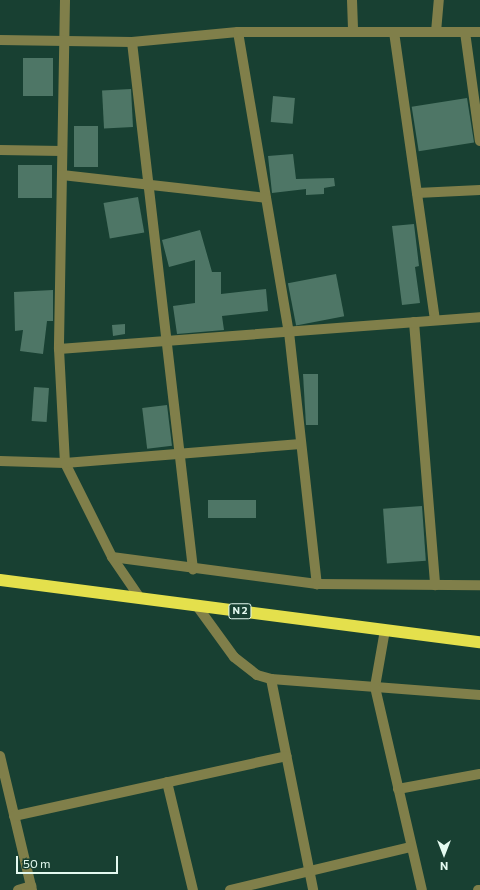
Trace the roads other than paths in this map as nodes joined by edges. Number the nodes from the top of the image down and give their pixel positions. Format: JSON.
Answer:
{"nodes":[{"id":1,"x":65,"y":0,"type":"edge"},
{"id":2,"x":352,"y":0,"type":"edge"},
{"id":3,"x":439,"y":0,"type":"edge"},
{"id":4,"x":238,"y":32,"type":"junction"},
{"id":5,"x":353,"y":32,"type":"junction"},
{"id":6,"x":394,"y":32,"type":"junction"},
{"id":7,"x":436,"y":32,"type":"junction"},
{"id":8,"x":465,"y":32,"type":"junction"},
{"id":9,"x":480,"y":32,"type":"edge"},
{"id":10,"x":0,"y":40,"type":"edge"},
{"id":11,"x":64,"y":41,"type":"junction"},
{"id":12,"x":132,"y":42,"type":"junction"},
{"id":13,"x":480,"y":141,"type":"edge"},
{"id":14,"x":0,"y":150,"type":"edge"},
{"id":15,"x":62,"y":151,"type":"junction"},
{"id":16,"x":62,"y":175,"type":"junction"},
{"id":17,"x":151,"y":186,"type":"junction"},
{"id":18,"x":480,"y":190,"type":"edge"},
{"id":19,"x":417,"y":193,"type":"junction"},
{"id":20,"x":266,"y":198,"type":"junction"},
{"id":21,"x":480,"y":317,"type":"edge"},
{"id":22,"x":435,"y":320,"type":"junction"},
{"id":23,"x":414,"y":322,"type":"junction"},
{"id":24,"x":289,"y":332,"type":"junction"},
{"id":25,"x":168,"y":341,"type":"junction"},
{"id":26,"x":59,"y":349,"type":"junction"},
{"id":27,"x":300,"y":444,"type":"junction"},
{"id":28,"x":180,"y":454,"type":"junction"},
{"id":29,"x":0,"y":461,"type":"edge"},
{"id":30,"x":65,"y":463,"type":"junction"},
{"id":31,"x":112,"y":557,"type":"junction"},
{"id":32,"x":193,"y":569,"type":"junction"},
{"id":33,"x":0,"y":580,"type":"edge"},
{"id":34,"x":317,"y":584,"type":"junction"},
{"id":35,"x":435,"y":585,"type":"junction"},
{"id":36,"x":480,"y":585,"type":"edge"},
{"id":37,"x":140,"y":598,"type":"junction"},
{"id":38,"x":197,"y":606,"type":"junction"},
{"id":39,"x":385,"y":630,"type":"junction"},
{"id":40,"x":480,"y":642,"type":"edge"},
{"id":41,"x":271,"y":679,"type":"junction"},
{"id":42,"x":375,"y":687,"type":"junction"},
{"id":43,"x":480,"y":696,"type":"edge"},
{"id":44,"x":0,"y":756,"type":"edge"},
{"id":45,"x":286,"y":756,"type":"junction"},
{"id":46,"x":480,"y":774,"type":"edge"},
{"id":47,"x":2,"y":777,"type":"edge"},
{"id":48,"x":167,"y":782,"type":"junction"},
{"id":49,"x":398,"y":789,"type":"junction"},
{"id":50,"x":14,"y":816,"type":"junction"},
{"id":51,"x":410,"y":847,"type":"junction"},
{"id":52,"x":309,"y":872,"type":"junction"},
{"id":53,"x":32,"y":888,"type":"edge"},
{"id":54,"x":18,"y":890,"type":"edge"},
{"id":55,"x":192,"y":890,"type":"edge"},
{"id":56,"x":230,"y":890,"type":"edge"},
{"id":57,"x":313,"y":890,"type":"edge"},
{"id":58,"x":422,"y":890,"type":"edge"}],
"edges":[{"from":1,"to":11,"type":"street"},
{"from":2,"to":5,"type":"street"},
{"from":3,"to":7,"type":"street"},
{"from":4,"to":5,"type":"street"},
{"from":4,"to":12,"type":"street"},
{"from":4,"to":20,"type":"street"},
{"from":5,"to":6,"type":"street"},
{"from":6,"to":7,"type":"street"},
{"from":6,"to":19,"type":"street"},
{"from":7,"to":8,"type":"street"},
{"from":8,"to":9,"type":"street"},
{"from":8,"to":13,"type":"street"},
{"from":10,"to":11,"type":"street"},
{"from":11,"to":12,"type":"street"},
{"from":11,"to":15,"type":"street"},
{"from":12,"to":17,"type":"street"},
{"from":14,"to":15,"type":"street"},
{"from":15,"to":16,"type":"street"},
{"from":16,"to":17,"type":"street"},
{"from":16,"to":26,"type":"street"},
{"from":17,"to":20,"type":"street"},
{"from":17,"to":25,"type":"street"},
{"from":18,"to":19,"type":"street"},
{"from":19,"to":22,"type":"street"},
{"from":20,"to":24,"type":"street"},
{"from":21,"to":22,"type":"street"},
{"from":22,"to":23,"type":"street"},
{"from":23,"to":24,"type":"street"},
{"from":23,"to":35,"type":"street"},
{"from":24,"to":25,"type":"street"},
{"from":24,"to":27,"type":"street"},
{"from":25,"to":26,"type":"street"},
{"from":25,"to":28,"type":"street"},
{"from":26,"to":30,"type":"street"},
{"from":27,"to":28,"type":"street"},
{"from":27,"to":34,"type":"street"},
{"from":28,"to":30,"type":"street"},
{"from":28,"to":32,"type":"street"},
{"from":29,"to":30,"type":"street"},
{"from":30,"to":31,"type":"street"},
{"from":31,"to":32,"type":"street"},
{"from":31,"to":37,"type":"street"},
{"from":32,"to":34,"type":"street"},
{"from":33,"to":37,"type":"highway","number":"N 2"},
{"from":34,"to":35,"type":"street"},
{"from":35,"to":36,"type":"street"},
{"from":37,"to":38,"type":"highway","number":"N 2"},
{"from":38,"to":39,"type":"highway","number":"N 2"},
{"from":38,"to":41,"type":"street"},
{"from":39,"to":40,"type":"highway","number":"N 2"},
{"from":39,"to":42,"type":"street"},
{"from":41,"to":42,"type":"street"},
{"from":41,"to":45,"type":"street"},
{"from":42,"to":43,"type":"street"},
{"from":42,"to":49,"type":"street"},
{"from":44,"to":47,"type":"street"},
{"from":45,"to":48,"type":"street"},
{"from":45,"to":52,"type":"street"},
{"from":46,"to":49,"type":"street"},
{"from":47,"to":50,"type":"street"},
{"from":48,"to":50,"type":"street"},
{"from":48,"to":55,"type":"street"},
{"from":49,"to":51,"type":"street"},
{"from":50,"to":53,"type":"street"},
{"from":51,"to":52,"type":"street"},
{"from":51,"to":58,"type":"street"},
{"from":52,"to":56,"type":"street"},
{"from":52,"to":57,"type":"street"},
{"from":53,"to":54,"type":"street"}]}
